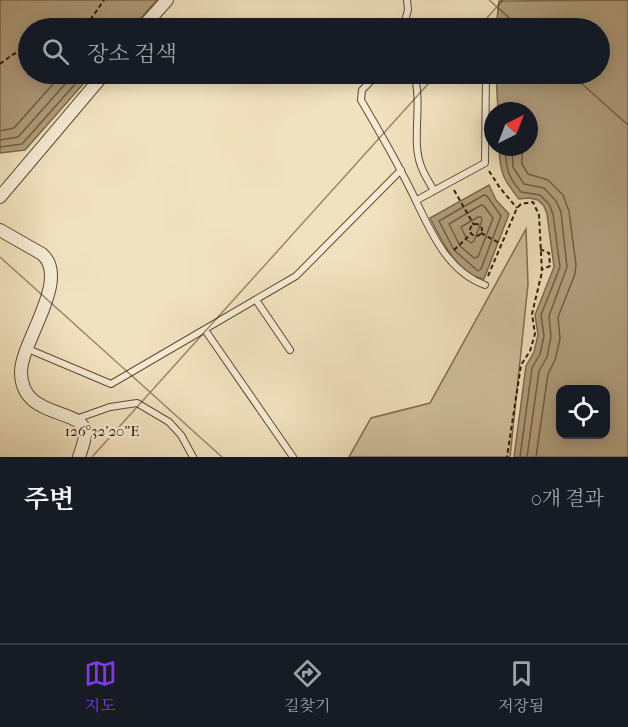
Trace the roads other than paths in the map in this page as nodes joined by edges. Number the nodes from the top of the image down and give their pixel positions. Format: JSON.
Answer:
{"nodes":[{"id":1,"x":167,"y":0,"type":"edge"},
{"id":2,"x":407,"y":0,"type":"edge"},
{"id":3,"x":151,"y":18,"type":"edge"},
{"id":4,"x":406,"y":18,"type":"edge"},
{"id":5,"x":96,"y":84,"type":"edge"},
{"id":6,"x":368,"y":84,"type":"edge"},
{"id":7,"x":416,"y":84,"type":"edge"},
{"id":8,"x":486,"y":84,"type":"edge"},
{"id":9,"x":401,"y":170,"type":"junction"},
{"id":10,"x":434,"y":191,"type":"junction"},
{"id":11,"x":0,"y":197,"type":"edge"},
{"id":12,"x":417,"y":200,"type":"junction"},
{"id":13,"x":0,"y":230,"type":"edge"},
{"id":14,"x":484,"y":285,"type":"road end"},
{"id":15,"x":256,"y":300,"type":"junction"},
{"id":16,"x":205,"y":330,"type":"junction"},
{"id":17,"x":28,"y":349,"type":"junction"},
{"id":18,"x":290,"y":350,"type":"dead end"},
{"id":19,"x":75,"y":420,"type":"junction"},
{"id":20,"x":79,"y":457,"type":"edge"},
{"id":21,"x":193,"y":457,"type":"edge"},
{"id":22,"x":293,"y":457,"type":"edge"}],
"edges":[{"from":1,"to":3,"type":"street"},
{"from":2,"to":4,"type":"lane"},
{"from":5,"to":11,"type":"street"},
{"from":6,"to":9,"type":"lane"},
{"from":7,"to":10,"type":"lane"},
{"from":8,"to":10,"type":"lane"},
{"from":9,"to":12,"type":"lane"},
{"from":9,"to":15,"type":"lane"},
{"from":10,"to":12,"type":"lane"},
{"from":12,"to":14,"type":"lane"},
{"from":13,"to":17,"type":"street"},
{"from":15,"to":16,"type":"lane"},
{"from":15,"to":18,"type":"lane"},
{"from":16,"to":17,"type":"lane"},
{"from":16,"to":22,"type":"lane"},
{"from":17,"to":19,"type":"street"},
{"from":19,"to":20,"type":"street"},
{"from":19,"to":21,"type":"lane"}]}
